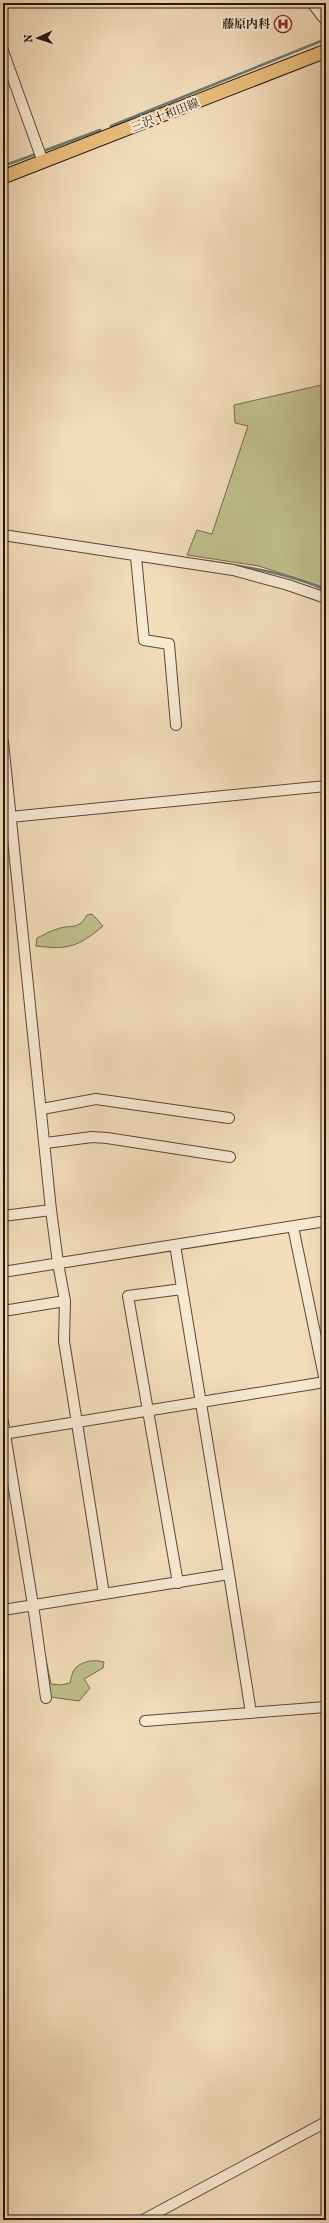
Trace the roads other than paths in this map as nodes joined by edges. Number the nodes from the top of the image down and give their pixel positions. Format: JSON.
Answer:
{"nodes":[{"id":1,"x":312,"y":3,"type":"edge"},
{"id":2,"x":326,"y":21,"type":"edge"},
{"id":3,"x":3,"y":51,"type":"edge"},
{"id":4,"x":326,"y":51,"type":"edge"},
{"id":5,"x":43,"y":162,"type":"junction"},
{"id":6,"x":3,"y":177,"type":"edge"},
{"id":7,"x":3,"y":535,"type":"edge"},
{"id":8,"x":136,"y":557,"type":"junction"},
{"id":9,"x":326,"y":598,"type":"edge"},
{"id":10,"x":176,"y":725,"type":"dead end"},
{"id":11,"x":3,"y":742,"type":"edge"},
{"id":12,"x":326,"y":786,"type":"edge"},
{"id":13,"x":10,"y":817,"type":"junction"},
{"id":14,"x":42,"y":1109,"type":"junction"},
{"id":15,"x":229,"y":1118,"type":"dead end"},
{"id":16,"x":46,"y":1143,"type":"junction"},
{"id":17,"x":230,"y":1157,"type":"dead end"},
{"id":18,"x":51,"y":1210,"type":"junction"},
{"id":19,"x":3,"y":1216,"type":"edge"},
{"id":20,"x":326,"y":1221,"type":"edge"},
{"id":21,"x":293,"y":1227,"type":"junction"},
{"id":22,"x":175,"y":1245,"type":"junction"},
{"id":23,"x":58,"y":1263,"type":"junction"},
{"id":24,"x":3,"y":1272,"type":"edge"},
{"id":25,"x":182,"y":1289,"type":"junction"},
{"id":26,"x":65,"y":1301,"type":"junction"},
{"id":27,"x":3,"y":1311,"type":"edge"},
{"id":28,"x":326,"y":1384,"type":"edge"},
{"id":29,"x":201,"y":1403,"type":"junction"},
{"id":30,"x":149,"y":1411,"type":"junction"},
{"id":31,"x":3,"y":1422,"type":"edge"},
{"id":32,"x":77,"y":1422,"type":"junction"},
{"id":33,"x":4,"y":1434,"type":"edge"},
{"id":34,"x":229,"y":1574,"type":"junction"},
{"id":35,"x":178,"y":1583,"type":"junction"},
{"id":36,"x":104,"y":1594,"type":"junction"},
{"id":37,"x":33,"y":1605,"type":"junction"},
{"id":38,"x":3,"y":1610,"type":"edge"},
{"id":39,"x":46,"y":1698,"type":"dead end"},
{"id":40,"x":326,"y":1707,"type":"edge"},
{"id":41,"x":251,"y":1713,"type":"junction"},
{"id":42,"x":145,"y":1720,"type":"dead end"},
{"id":43,"x":326,"y":2122,"type":"edge"},
{"id":44,"x":143,"y":2220,"type":"edge"}],
"edges":[{"from":1,"to":2,"type":"street"},
{"from":3,"to":5,"type":"street"},
{"from":4,"to":5,"type":"main road","name":"三沢十和田線"},
{"from":5,"to":6,"type":"main road","name":"三沢十和田線"},
{"from":7,"to":8,"type":"street"},
{"from":8,"to":9,"type":"street"},
{"from":8,"to":10,"type":"street"},
{"from":11,"to":13,"type":"street"},
{"from":12,"to":13,"type":"street"},
{"from":13,"to":14,"type":"street"},
{"from":14,"to":15,"type":"street"},
{"from":14,"to":16,"type":"street"},
{"from":16,"to":17,"type":"street"},
{"from":16,"to":18,"type":"street"},
{"from":18,"to":19,"type":"street"},
{"from":18,"to":23,"type":"street"},
{"from":20,"to":21,"type":"street"},
{"from":21,"to":22,"type":"street"},
{"from":21,"to":28,"type":"street"},
{"from":22,"to":23,"type":"street"},
{"from":22,"to":25,"type":"street"},
{"from":23,"to":24,"type":"street"},
{"from":23,"to":26,"type":"street"},
{"from":25,"to":29,"type":"street"},
{"from":25,"to":30,"type":"street"},
{"from":26,"to":27,"type":"street"},
{"from":26,"to":32,"type":"street"},
{"from":28,"to":29,"type":"street"},
{"from":29,"to":30,"type":"street"},
{"from":29,"to":34,"type":"street"},
{"from":30,"to":32,"type":"street"},
{"from":30,"to":35,"type":"street"},
{"from":31,"to":33,"type":"street"},
{"from":32,"to":33,"type":"street"},
{"from":32,"to":36,"type":"street"},
{"from":33,"to":37,"type":"street"},
{"from":34,"to":35,"type":"street"},
{"from":34,"to":41,"type":"street"},
{"from":35,"to":36,"type":"street"},
{"from":36,"to":37,"type":"street"},
{"from":37,"to":38,"type":"street"},
{"from":37,"to":39,"type":"street"},
{"from":40,"to":41,"type":"street"},
{"from":41,"to":42,"type":"street"},
{"from":43,"to":44,"type":"street"}]}
